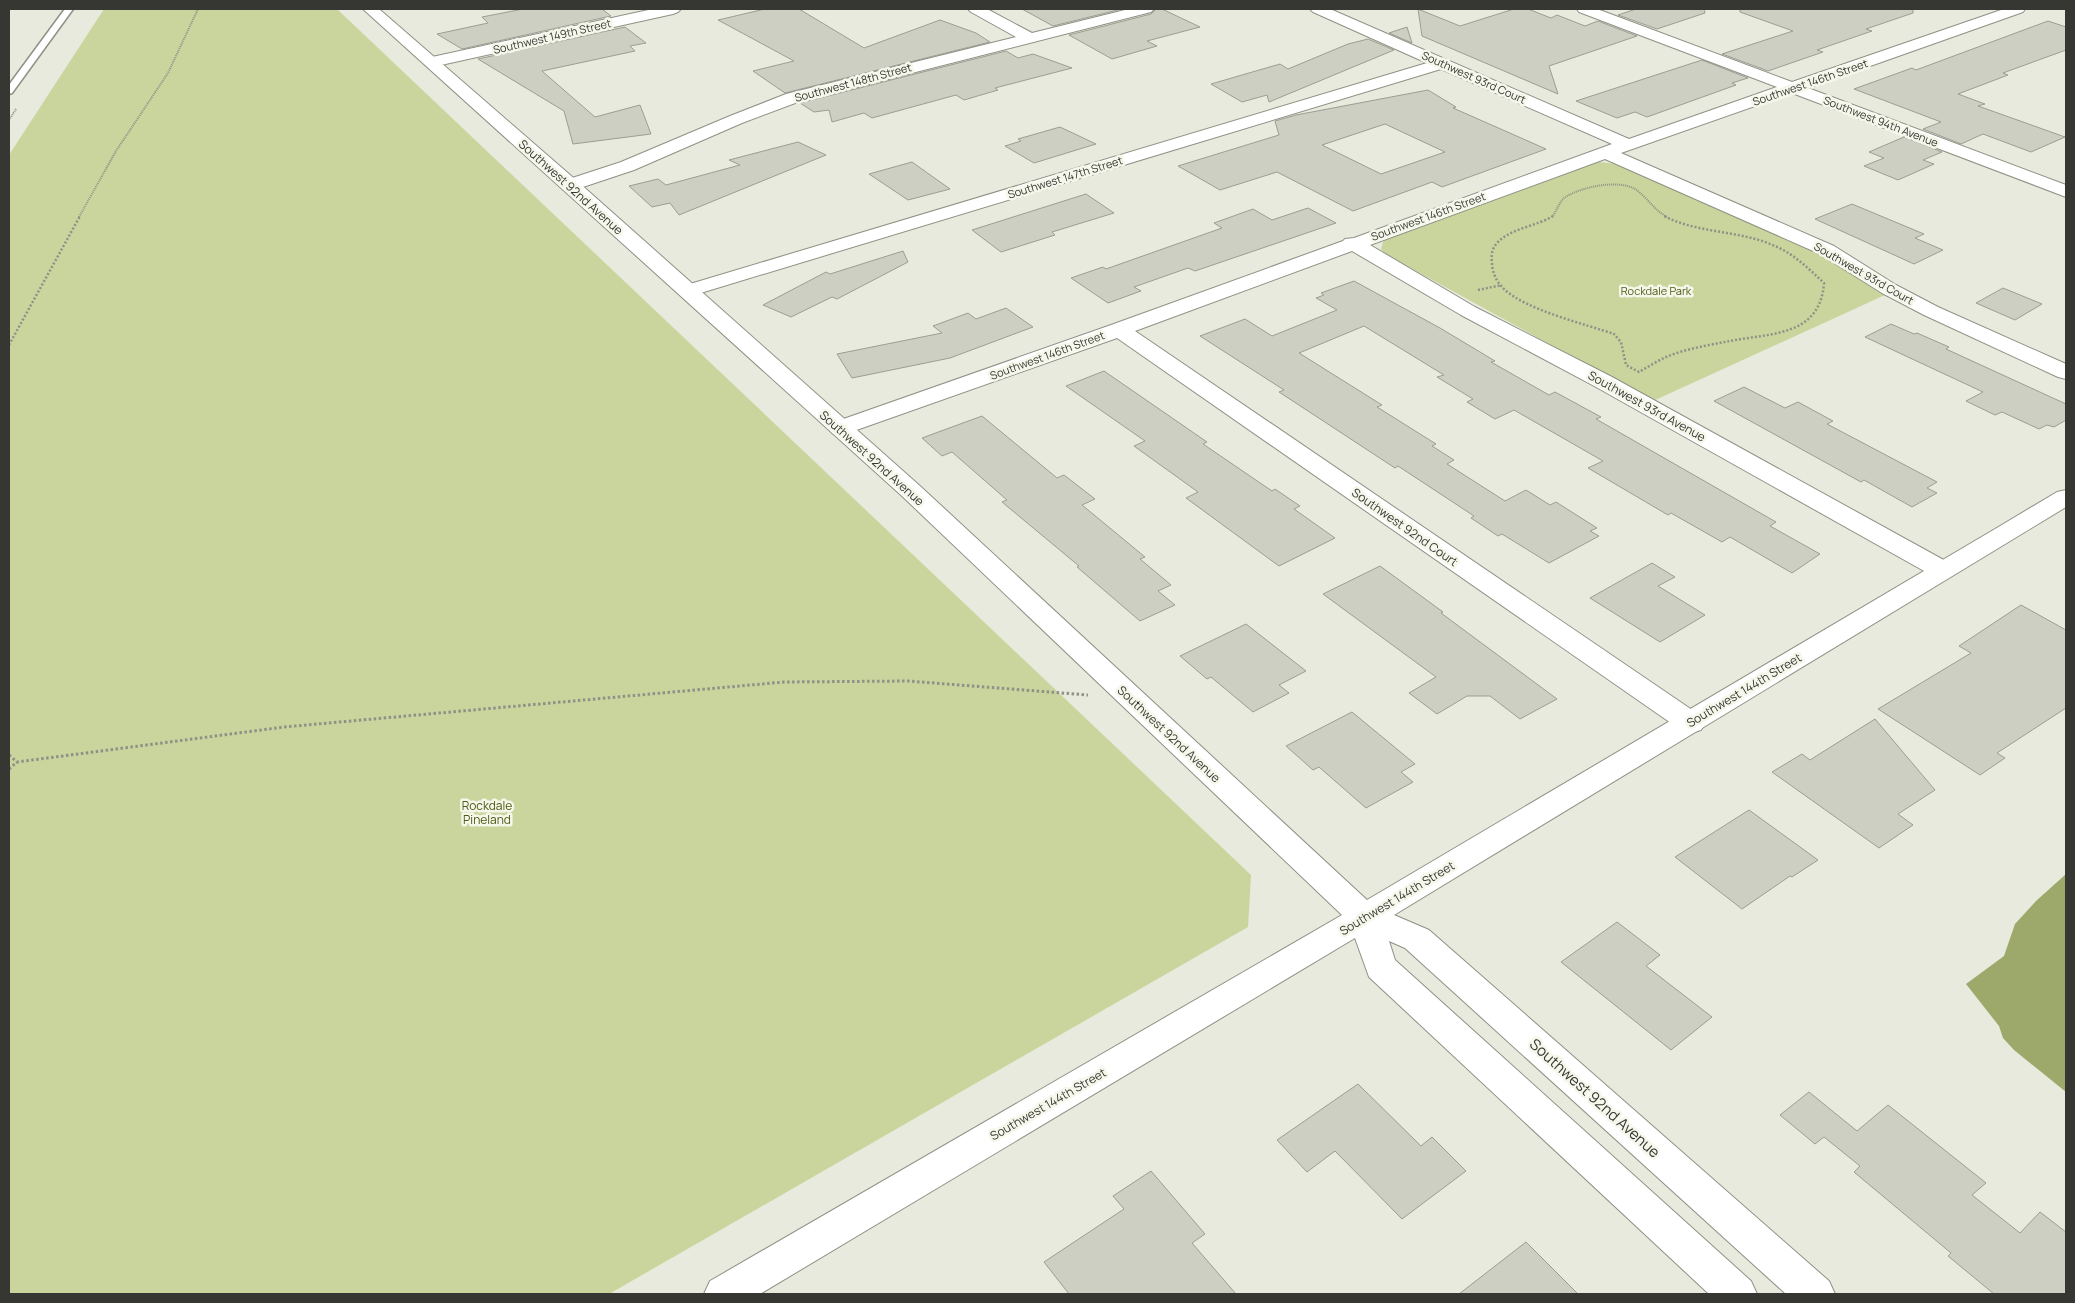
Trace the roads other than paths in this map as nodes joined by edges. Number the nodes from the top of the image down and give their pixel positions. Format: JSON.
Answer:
{"nodes":[{"id":1,"x":69,"y":9,"type":"edge"},
{"id":2,"x":370,"y":9,"type":"edge"},
{"id":3,"x":673,"y":9,"type":"edge"},
{"id":4,"x":976,"y":9,"type":"edge"},
{"id":5,"x":1146,"y":9,"type":"edge"},
{"id":6,"x":1318,"y":9,"type":"edge"},
{"id":7,"x":1584,"y":9,"type":"edge"},
{"id":8,"x":2018,"y":9,"type":"edge"},
{"id":9,"x":1030,"y":38,"type":"junction"},
{"id":10,"x":432,"y":62,"type":"junction"},
{"id":11,"x":1443,"y":63,"type":"junction"},
{"id":12,"x":1793,"y":88,"type":"junction"},
{"id":13,"x":9,"y":91,"type":"edge"},
{"id":14,"x":1629,"y":145,"type":"junction"},
{"id":15,"x":1606,"y":153,"type":"junction"},
{"id":16,"x":570,"y":185,"type":"junction"},
{"id":17,"x":2066,"y":191,"type":"edge"},
{"id":18,"x":1352,"y":243,"type":"junction"},
{"id":19,"x":687,"y":291,"type":"junction"},
{"id":20,"x":1118,"y":330,"type":"junction"},
{"id":21,"x":2066,"y":372,"type":"edge"},
{"id":22,"x":840,"y":428,"type":"junction"},
{"id":23,"x":2066,"y":497,"type":"edge"},
{"id":24,"x":1942,"y":570,"type":"junction"},
{"id":25,"x":1691,"y":723,"type":"junction"},
{"id":26,"x":1364,"y":917,"type":"junction"},
{"id":27,"x":724,"y":1294,"type":"edge"},
{"id":28,"x":1737,"y":1294,"type":"edge"},
{"id":29,"x":1815,"y":1294,"type":"edge"}],
"edges":[{"from":1,"to":13,"type":"lane"},
{"from":2,"to":10,"type":"street","name":"Southwest 92nd Avenue"},
{"from":3,"to":10,"type":"street","name":"Southwest 149th Street"},
{"from":4,"to":9,"type":"street"},
{"from":5,"to":9,"type":"street","name":"Southwest 148th Street"},
{"from":6,"to":11,"type":"street","name":"Southwest 93rd Court"},
{"from":7,"to":12,"type":"street","name":"Southwest 94th Avenue"},
{"from":8,"to":12,"type":"street","name":"Southwest 146th Street"},
{"from":9,"to":16,"type":"street","name":"Southwest 148th Street"},
{"from":10,"to":16,"type":"street","name":"Southwest 92nd Avenue"},
{"from":11,"to":14,"type":"street","name":"Southwest 93rd Court"},
{"from":11,"to":19,"type":"street","name":"Southwest 147th Street"},
{"from":12,"to":14,"type":"street","name":"Southwest 146th Street"},
{"from":12,"to":17,"type":"street","name":"Southwest 94th Avenue"},
{"from":14,"to":15,"type":"street","name":"Southwest 146th Street"},
{"from":15,"to":18,"type":"street","name":"Southwest 146th Street"},
{"from":15,"to":21,"type":"street","name":"Southwest 93rd Court"},
{"from":16,"to":19,"type":"street","name":"Southwest 92nd Avenue"},
{"from":18,"to":20,"type":"street","name":"Southwest 146th Street"},
{"from":18,"to":24,"type":"street","name":"Southwest 93rd Avenue"},
{"from":19,"to":22,"type":"street","name":"Southwest 92nd Avenue"},
{"from":20,"to":22,"type":"street","name":"Southwest 146th Street"},
{"from":20,"to":25,"type":"street","name":"Southwest 92nd Court"},
{"from":22,"to":26,"type":"street","name":"Southwest 92nd Avenue"},
{"from":23,"to":24,"type":"street","name":"Southwest 144th Street"},
{"from":24,"to":25,"type":"street","name":"Southwest 144th Street"},
{"from":25,"to":26,"type":"street","name":"Southwest 144th Street"},
{"from":26,"to":27,"type":"street","name":"Southwest 144th Street"},
{"from":26,"to":28,"type":"street","name":"Southwest 92nd Avenue"},
{"from":26,"to":29,"type":"street","name":"Southwest 92nd Avenue"}]}
